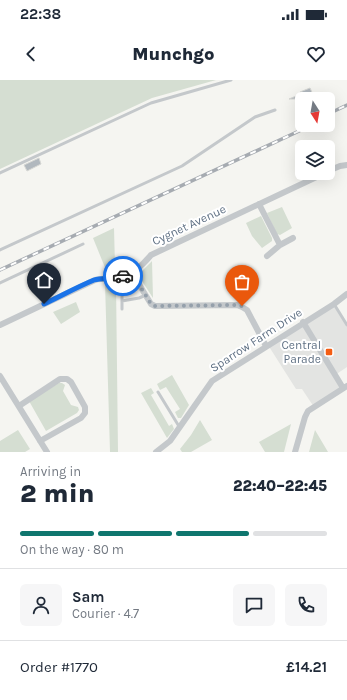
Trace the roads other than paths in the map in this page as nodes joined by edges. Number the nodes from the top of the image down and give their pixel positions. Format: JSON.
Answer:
{"nodes":[{"id":1,"x":231,"y":80,"type":"edge"},
{"id":2,"x":275,"y":110,"type":"dead end"},
{"id":3,"x":347,"y":165,"type":"edge"},
{"id":4,"x":335,"y":168,"type":"edge"},
{"id":5,"x":0,"y":173,"type":"edge"},
{"id":6,"x":310,"y":180,"type":"edge"},
{"id":7,"x":259,"y":204,"type":"junction"},
{"id":8,"x":293,"y":238,"type":"dead end"},
{"id":9,"x":83,"y":244,"type":"dead end"},
{"id":10,"x":280,"y":245,"type":"junction"},
{"id":11,"x":0,"y":250,"type":"edge"},
{"id":12,"x":267,"y":256,"type":"dead end"},
{"id":13,"x":132,"y":273,"type":"junction"},
{"id":14,"x":0,"y":283,"type":"edge"},
{"id":15,"x":122,"y":291,"type":"dead end"},
{"id":16,"x":347,"y":294,"type":"edge"},
{"id":17,"x":146,"y":295,"type":"junction"},
{"id":18,"x":122,"y":301,"type":"junction"},
{"id":19,"x":334,"y":304,"type":"junction"},
{"id":20,"x":122,"y":309,"type":"dead end"},
{"id":21,"x":303,"y":322,"type":"junction"},
{"id":22,"x":0,"y":325,"type":"edge"},
{"id":23,"x":347,"y":325,"type":"edge"},
{"id":24,"x":266,"y":346,"type":"junction"},
{"id":25,"x":0,"y":376,"type":"edge"},
{"id":26,"x":345,"y":387,"type":"edge"},
{"id":27,"x":158,"y":392,"type":"dead end"},
{"id":28,"x":19,"y":406,"type":"junction"},
{"id":29,"x":180,"y":428,"type":"junction"},
{"id":30,"x":40,"y":442,"type":"junction"},
{"id":31,"x":46,"y":452,"type":"edge"},
{"id":32,"x":156,"y":452,"type":"edge"},
{"id":33,"x":295,"y":452,"type":"edge"}],
"edges":[{"from":1,"to":5,"type":"lane"},
{"from":2,"to":11,"type":"lane"},
{"from":3,"to":4,"type":"street"},
{"from":6,"to":7,"type":"street","name":"Cygnet Avenue"},
{"from":7,"to":10,"type":"street"},
{"from":7,"to":13,"type":"street","name":"Cygnet Avenue"},
{"from":8,"to":10,"type":"street"},
{"from":9,"to":14,"type":"lane"},
{"from":10,"to":12,"type":"street"},
{"from":13,"to":17,"type":"street"},
{"from":13,"to":22,"type":"street","name":"Cygnet Avenue"},
{"from":15,"to":18,"type":"lane"},
{"from":16,"to":19,"type":"street","name":"Sparrow Farm Drive"},
{"from":17,"to":18,"type":"lane"},
{"from":17,"to":24,"type":"street"},
{"from":18,"to":20,"type":"lane"},
{"from":19,"to":21,"type":"street","name":"Sparrow Farm Drive"},
{"from":19,"to":23,"type":"lane"},
{"from":21,"to":24,"type":"street","name":"Sparrow Farm Drive"},
{"from":21,"to":26,"type":"street"},
{"from":24,"to":29,"type":"street","name":"Sparrow Farm Drive"},
{"from":25,"to":28,"type":"street"},
{"from":26,"to":33,"type":"street"},
{"from":27,"to":29,"type":"lane"},
{"from":28,"to":30,"type":"street"},
{"from":28,"to":30,"type":"street"},
{"from":29,"to":32,"type":"street","name":"Sparrow Farm Drive"},
{"from":30,"to":31,"type":"street"}]}
